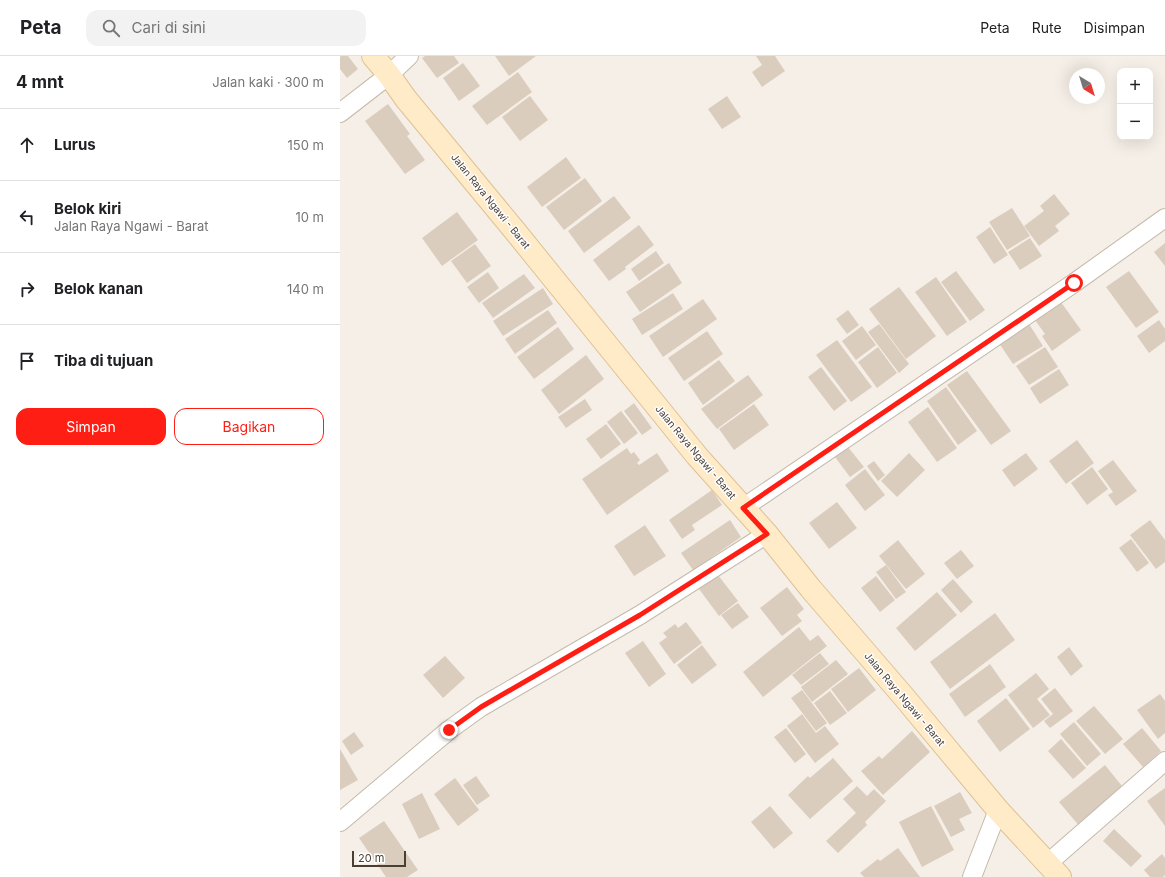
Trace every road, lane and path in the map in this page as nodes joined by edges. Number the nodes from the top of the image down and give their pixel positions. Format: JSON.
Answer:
{"nodes":[{"id":1,"x":373,"y":56,"type":"edge"},
{"id":2,"x":409,"y":56,"type":"edge"},
{"id":3,"x":389,"y":75,"type":"junction"},
{"id":4,"x":340,"y":113,"type":"edge"},
{"id":5,"x":1165,"y":218,"type":"edge"},
{"id":6,"x":743,"y":508,"type":"junction"},
{"id":7,"x":767,"y":534,"type":"junction"},
{"id":8,"x":1165,"y":761,"type":"edge"},
{"id":9,"x":998,"y":810,"type":"junction"},
{"id":10,"x":340,"y":822,"type":"edge"},
{"id":11,"x":1053,"y":870,"type":"edge"},
{"id":12,"x":972,"y":877,"type":"edge"}],
"edges":[{"from":1,"to":3,"type":"main road","name":"Jalan Raya Ngawi - Barat"},
{"from":2,"to":3,"type":"street"},
{"from":3,"to":4,"type":"street"},
{"from":3,"to":6,"type":"main road","name":"Jalan Raya Ngawi - Barat"},
{"from":5,"to":6,"type":"street"},
{"from":6,"to":7,"type":"main road","name":"Jalan Raya Ngawi - Barat"},
{"from":7,"to":9,"type":"main road","name":"Jalan Raya Ngawi - Barat"},
{"from":7,"to":10,"type":"street"},
{"from":8,"to":11,"type":"street"},
{"from":9,"to":11,"type":"main road","name":"Jalan Raya Ngawi - Barat"},
{"from":9,"to":12,"type":"street"}]}
